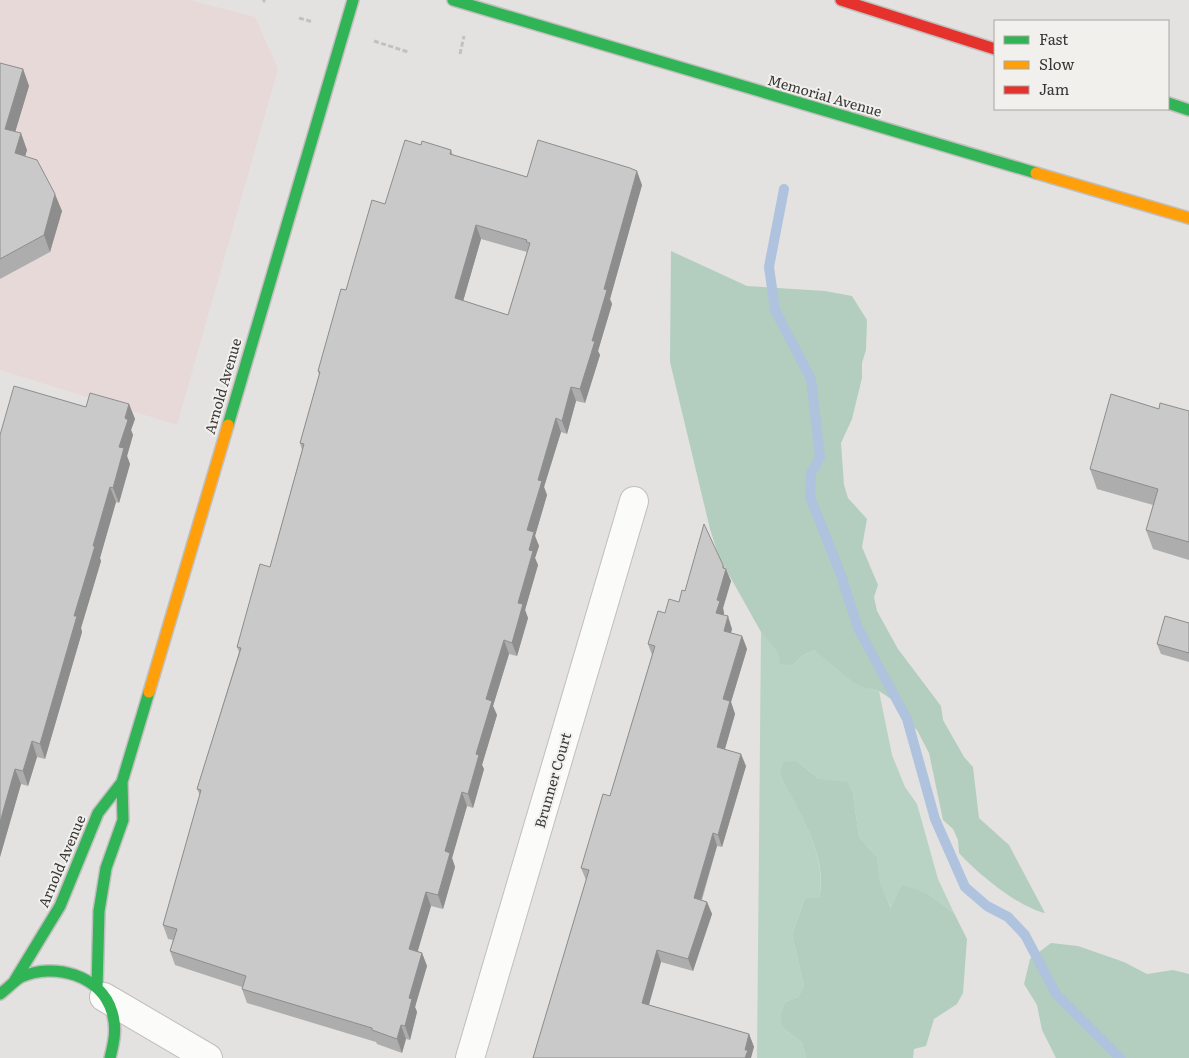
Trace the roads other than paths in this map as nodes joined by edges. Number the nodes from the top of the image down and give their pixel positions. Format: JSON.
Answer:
{"nodes":[{"id":1,"x":353,"y":0,"type":"edge"},
{"id":2,"x":453,"y":0,"type":"edge"},
{"id":3,"x":841,"y":0,"type":"edge"},
{"id":4,"x":994,"y":49,"type":"edge"},
{"id":5,"x":1169,"y":103,"type":"edge"},
{"id":6,"x":1189,"y":110,"type":"edge"},
{"id":7,"x":1189,"y":218,"type":"edge"},
{"id":8,"x":634,"y":501,"type":"dead end"},
{"id":9,"x":122,"y":782,"type":"junction"},
{"id":10,"x":5,"y":987,"type":"edge"},
{"id":11,"x":101,"y":993,"type":"junction"},
{"id":12,"x":110,"y":1058,"type":"edge"},
{"id":13,"x":208,"y":1058,"type":"edge"},
{"id":14,"x":470,"y":1058,"type":"edge"}],
"edges":[{"from":1,"to":9,"type":"street","name":"Arnold Avenue"},
{"from":2,"to":7,"type":"street","name":"Memorial Avenue"},
{"from":3,"to":4,"type":"street"},
{"from":5,"to":6,"type":"street"},
{"from":8,"to":14,"type":"street","name":"Brunner Court"},
{"from":9,"to":10,"type":"street","name":"Arnold Avenue"},
{"from":9,"to":11,"type":"street","name":"Arnold Avenue"},
{"from":10,"to":11,"type":"street"},
{"from":11,"to":12,"type":"street"},
{"from":11,"to":13,"type":"street"}]}
